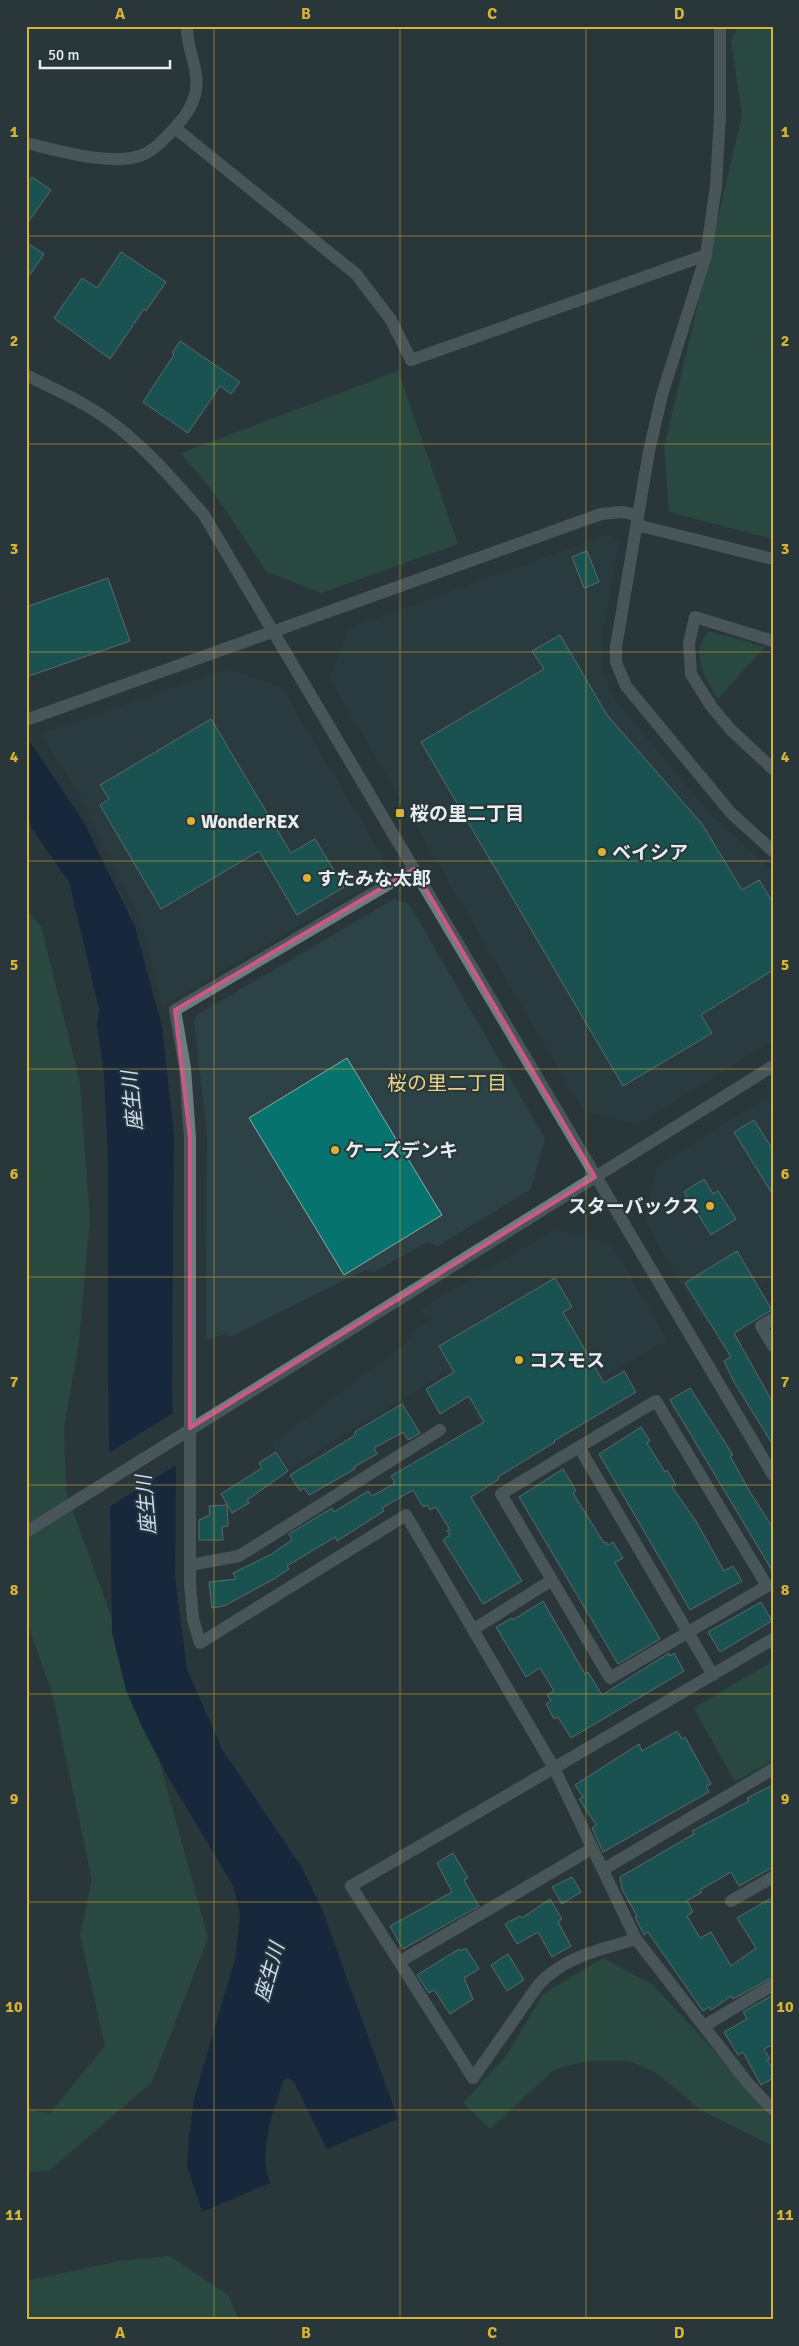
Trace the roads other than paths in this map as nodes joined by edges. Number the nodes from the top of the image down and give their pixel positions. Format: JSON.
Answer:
{"nodes":[{"id":1,"x":186,"y":26,"type":"edge"},
{"id":2,"x":720,"y":26,"type":"edge"},
{"id":3,"x":175,"y":128,"type":"junction"},
{"id":4,"x":26,"y":143,"type":"edge"},
{"id":5,"x":706,"y":254,"type":"junction"},
{"id":6,"x":26,"y":376,"type":"edge"},
{"id":7,"x":638,"y":520,"type":"junction"},
{"id":8,"x":773,"y":559,"type":"edge"},
{"id":9,"x":274,"y":632,"type":"junction"},
{"id":10,"x":773,"y":641,"type":"edge"},
{"id":11,"x":26,"y":720,"type":"edge"},
{"id":12,"x":773,"y":769,"type":"edge"},
{"id":13,"x":773,"y":851,"type":"edge"},
{"id":14,"x":414,"y":869,"type":"junction"},
{"id":15,"x":773,"y":1066,"type":"edge"},
{"id":16,"x":595,"y":1176,"type":"junction"},
{"id":17,"x":773,"y":1319,"type":"edge"},
{"id":18,"x":773,"y":1346,"type":"edge"},
{"id":19,"x":440,"y":1430,"type":"dead end"},
{"id":20,"x":579,"y":1447,"type":"junction"},
{"id":21,"x":773,"y":1475,"type":"edge"},
{"id":22,"x":26,"y":1532,"type":"edge"},
{"id":23,"x":190,"y":1565,"type":"junction"},
{"id":24,"x":552,"y":1580,"type":"junction"},
{"id":25,"x":474,"y":1629,"type":"junction"},
{"id":26,"x":688,"y":1634,"type":"junction"},
{"id":27,"x":773,"y":1639,"type":"edge"},
{"id":28,"x":713,"y":1675,"type":"junction"},
{"id":29,"x":554,"y":1768,"type":"junction"},
{"id":30,"x":773,"y":1769,"type":"edge"},
{"id":31,"x":593,"y":1848,"type":"junction"},
{"id":32,"x":604,"y":1869,"type":"junction"},
{"id":33,"x":773,"y":1877,"type":"edge"},
{"id":34,"x":731,"y":1901,"type":"dead end"},
{"id":35,"x":636,"y":1939,"type":"junction"},
{"id":36,"x":398,"y":1962,"type":"junction"},
{"id":37,"x":773,"y":1986,"type":"edge"},
{"id":38,"x":704,"y":2026,"type":"junction"},
{"id":39,"x":773,"y":2110,"type":"edge"}],
"edges":[{"from":1,"to":3,"type":"street"},
{"from":2,"to":5,"type":"street"},
{"from":3,"to":4,"type":"street"},
{"from":3,"to":5,"type":"street"},
{"from":5,"to":7,"type":"street"},
{"from":6,"to":9,"type":"street"},
{"from":7,"to":8,"type":"street"},
{"from":7,"to":9,"type":"street"},
{"from":7,"to":13,"type":"street"},
{"from":9,"to":11,"type":"street"},
{"from":9,"to":14,"type":"street"},
{"from":10,"to":12,"type":"street"},
{"from":14,"to":16,"type":"street"},
{"from":14,"to":23,"type":"street"},
{"from":15,"to":16,"type":"street"},
{"from":16,"to":21,"type":"street"},
{"from":16,"to":22,"type":"street"},
{"from":17,"to":18,"type":"street"},
{"from":19,"to":23,"type":"street"},
{"from":20,"to":24,"type":"street"},
{"from":20,"to":26,"type":"street"},
{"from":20,"to":26,"type":"street"},
{"from":23,"to":25,"type":"street"},
{"from":24,"to":25,"type":"street"},
{"from":24,"to":26,"type":"street"},
{"from":25,"to":29,"type":"street"},
{"from":26,"to":28,"type":"street"},
{"from":27,"to":28,"type":"street"},
{"from":28,"to":29,"type":"street"},
{"from":29,"to":31,"type":"street"},
{"from":29,"to":36,"type":"street"},
{"from":30,"to":32,"type":"street"},
{"from":31,"to":32,"type":"street"},
{"from":31,"to":36,"type":"street"},
{"from":32,"to":35,"type":"street"},
{"from":33,"to":34,"type":"street"},
{"from":35,"to":36,"type":"street"},
{"from":35,"to":38,"type":"street"},
{"from":37,"to":38,"type":"street"},
{"from":38,"to":39,"type":"street"}]}
